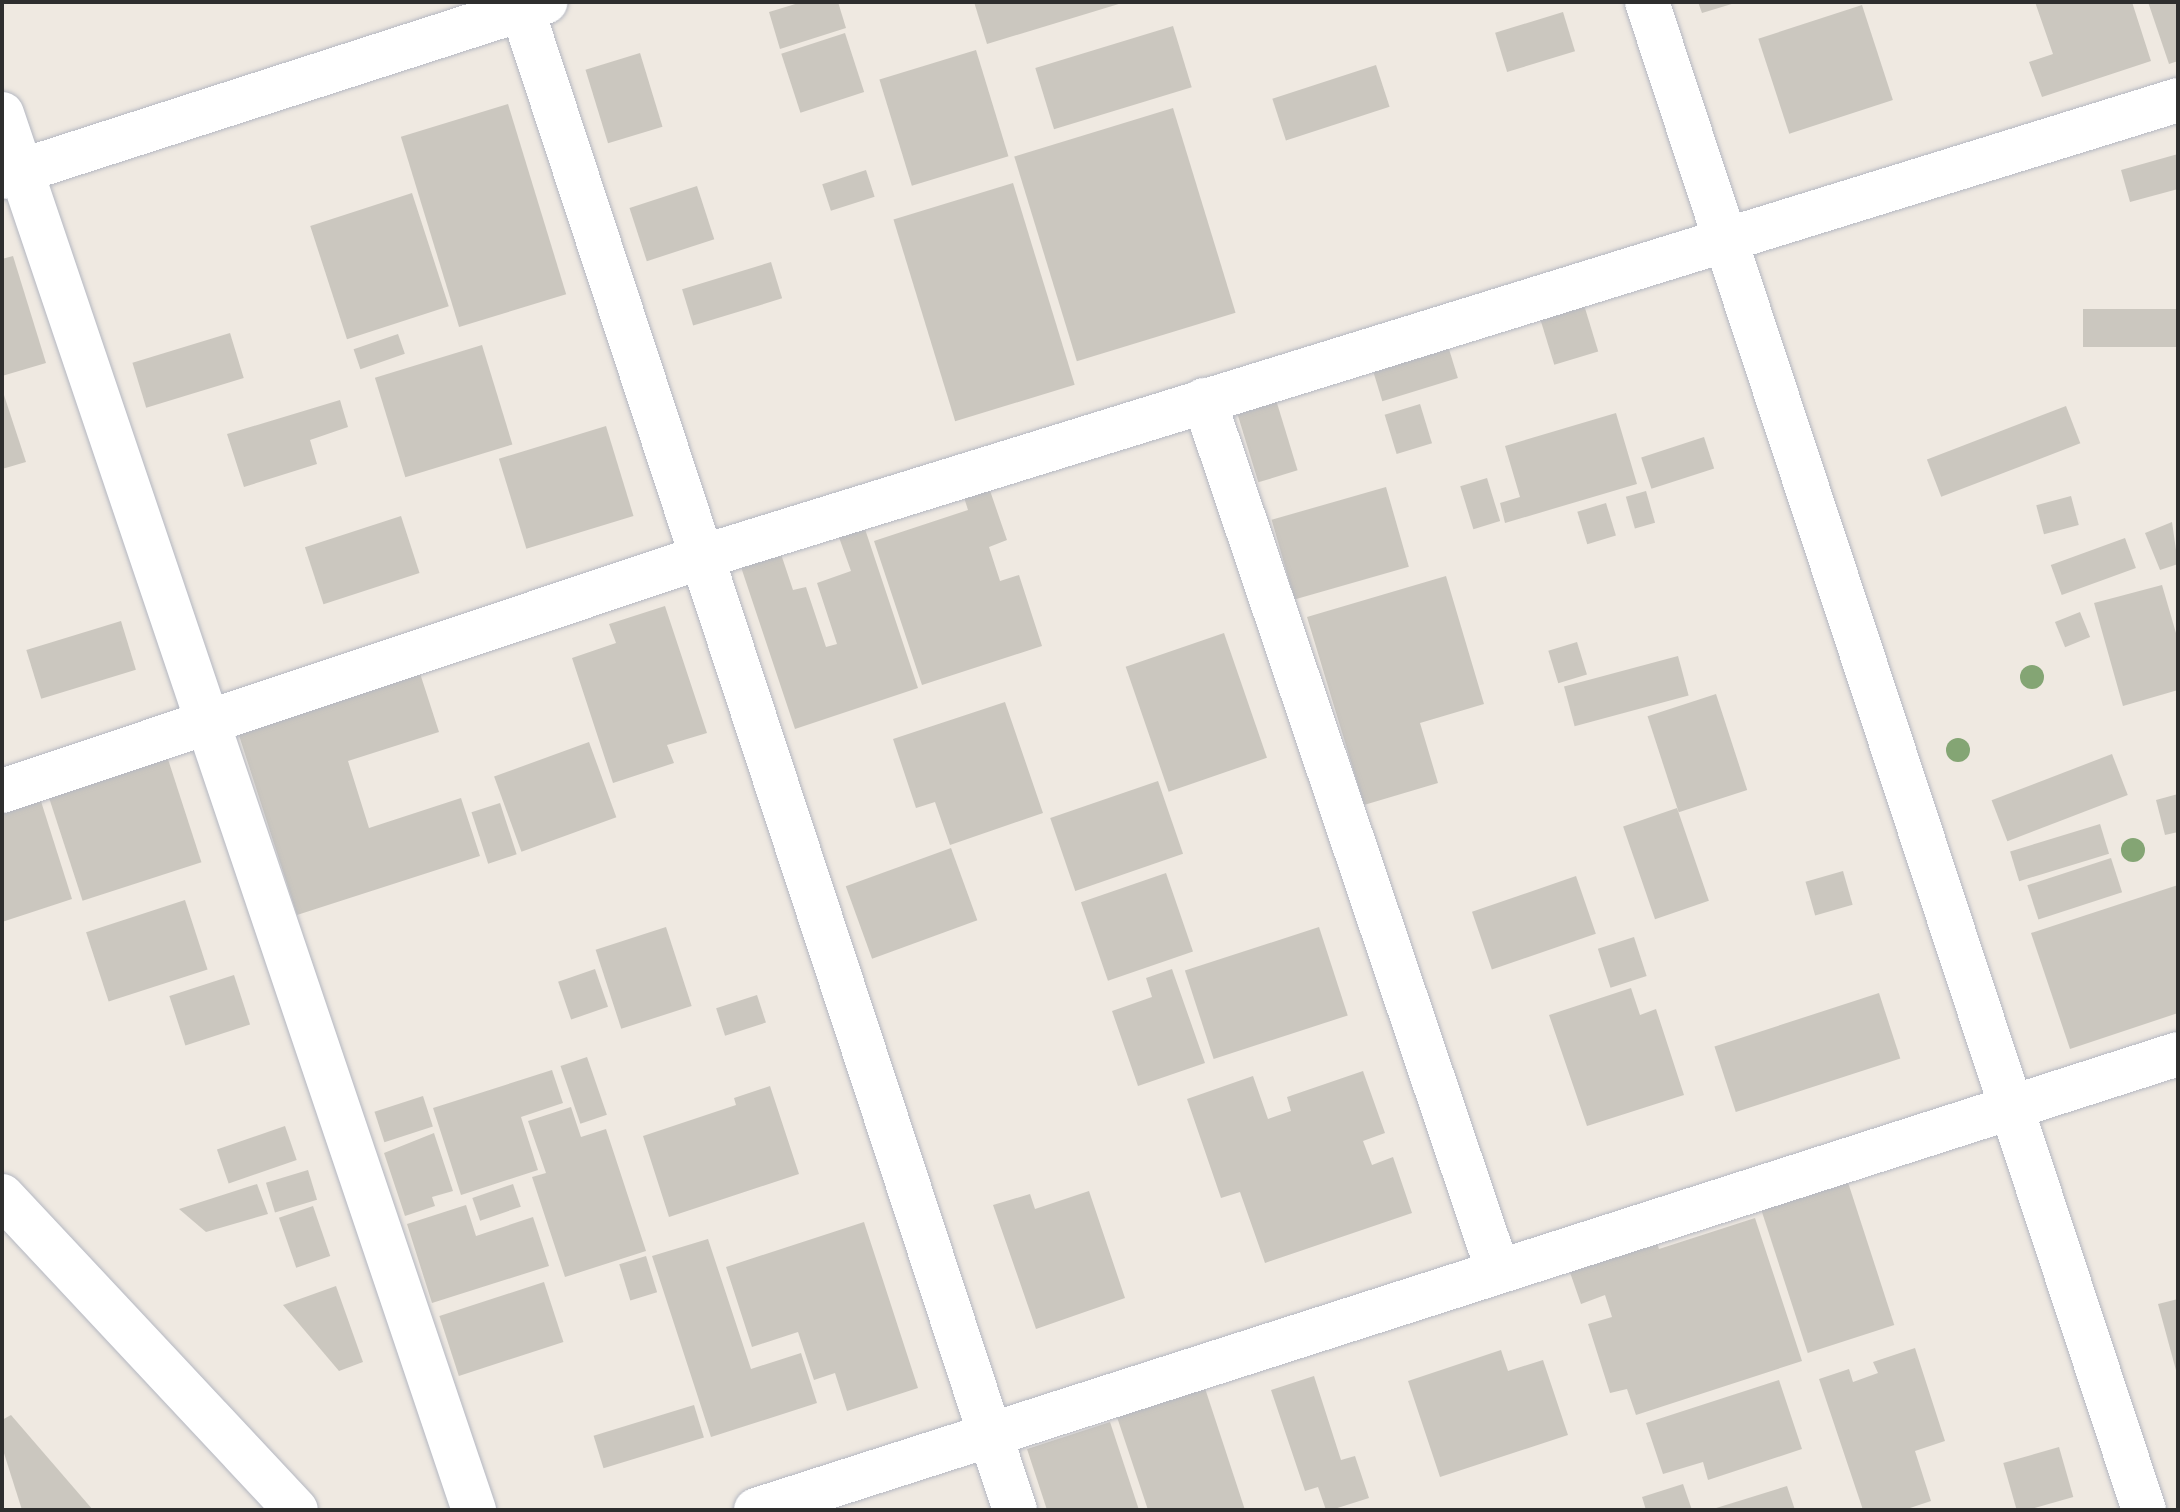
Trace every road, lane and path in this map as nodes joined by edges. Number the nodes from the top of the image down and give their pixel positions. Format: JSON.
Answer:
{"nodes":[{"id":1,"x":1647,"y":2,"type":"edge"},
{"id":2,"x":533,"y":6,"type":"edge"},
{"id":3,"x":2178,"y":100,"type":"edge"},
{"id":4,"x":2,"y":114,"type":"edge"},
{"id":5,"x":11,"y":174,"type":"edge"},
{"id":6,"x":1725,"y":238,"type":"junction"},
{"id":7,"x":1204,"y":400,"type":"junction"},
{"id":8,"x":705,"y":556,"type":"junction"},
{"id":9,"x":208,"y":721,"type":"junction"},
{"id":10,"x":2,"y":791,"type":"edge"},
{"id":11,"x":2178,"y":1054,"type":"edge"},
{"id":12,"x":2012,"y":1106,"type":"junction"},
{"id":13,"x":2,"y":1196,"type":"edge"},
{"id":14,"x":1498,"y":1271,"type":"junction"},
{"id":15,"x":989,"y":1434,"type":"junction"},
{"id":16,"x":2178,"y":1502,"type":"edge"},
{"id":17,"x":296,"y":1510,"type":"edge"},
{"id":18,"x":474,"y":1510,"type":"edge"},
{"id":19,"x":756,"y":1510,"type":"edge"},
{"id":20,"x":1015,"y":1510,"type":"edge"},
{"id":21,"x":2144,"y":1510,"type":"edge"},
{"id":22,"x":2152,"y":1510,"type":"edge"}],
"edges":[{"from":1,"to":6,"type":"street"},
{"from":2,"to":5,"type":"street"},
{"from":2,"to":8,"type":"street"},
{"from":3,"to":6,"type":"street"},
{"from":4,"to":5,"type":"street"},
{"from":5,"to":9,"type":"street"},
{"from":6,"to":7,"type":"street"},
{"from":6,"to":12,"type":"street"},
{"from":7,"to":8,"type":"street"},
{"from":7,"to":14,"type":"street"},
{"from":8,"to":9,"type":"street"},
{"from":8,"to":15,"type":"street"},
{"from":9,"to":10,"type":"street"},
{"from":9,"to":18,"type":"street"},
{"from":11,"to":12,"type":"street"},
{"from":12,"to":14,"type":"street"},
{"from":12,"to":21,"type":"street"},
{"from":13,"to":17,"type":"street"},
{"from":14,"to":15,"type":"street"},
{"from":15,"to":19,"type":"street"},
{"from":15,"to":20,"type":"street"},
{"from":16,"to":22,"type":"street"}]}
